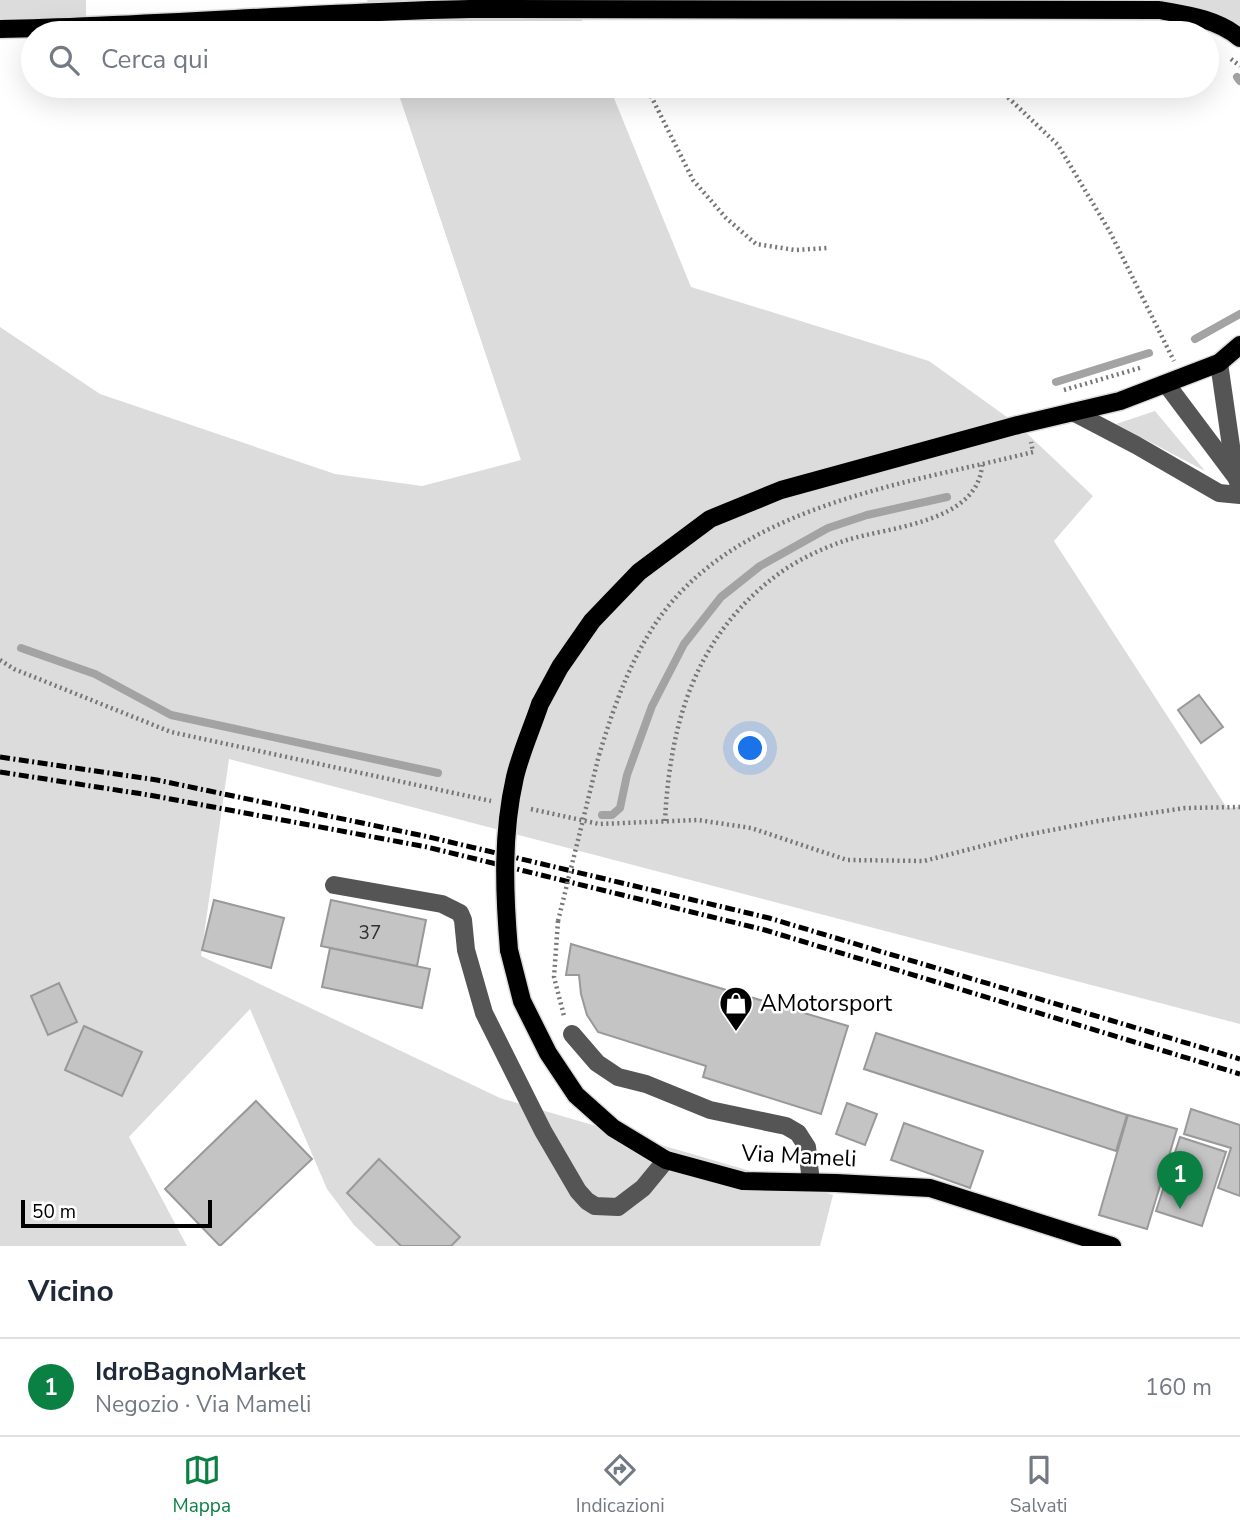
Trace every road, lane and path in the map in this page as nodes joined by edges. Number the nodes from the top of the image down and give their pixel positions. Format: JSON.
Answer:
{"nodes":[{"id":1,"x":196,"y":21,"type":"edge"},
{"id":2,"x":1209,"y":21,"type":"edge"},
{"id":3,"x":1219,"y":25,"type":"edge"},
{"id":4,"x":0,"y":29,"type":"edge"},
{"id":5,"x":21,"y":29,"type":"edge"},
{"id":6,"x":1240,"y":38,"type":"edge"},
{"id":7,"x":652,"y":98,"type":"edge"},
{"id":8,"x":1009,"y":98,"type":"edge"},
{"id":9,"x":828,"y":248,"type":"dead end"},
{"id":10,"x":1240,"y":345,"type":"edge"},
{"id":11,"x":1185,"y":354,"type":"dead end"},
{"id":12,"x":1172,"y":358,"type":"junction"},
{"id":13,"x":1160,"y":362,"type":"dead end"},
{"id":14,"x":1219,"y":363,"type":"junction"},
{"id":15,"x":1147,"y":366,"type":"dead end"},
{"id":16,"x":1174,"y":381,"type":"junction"},
{"id":17,"x":1059,"y":391,"type":"dead end"},
{"id":18,"x":1073,"y":412,"type":"junction"},
{"id":19,"x":1026,"y":423,"type":"junction"},
{"id":20,"x":982,"y":465,"type":"junction"},
{"id":21,"x":1239,"y":486,"type":"edge"},
{"id":22,"x":0,"y":660,"type":"edge"},
{"id":23,"x":492,"y":801,"type":"dead end"},
{"id":24,"x":519,"y":806,"type":"dead end"},
{"id":25,"x":1240,"y":807,"type":"edge"},
{"id":26,"x":665,"y":821,"type":"junction"},
{"id":27,"x":334,"y":885,"type":"dead end"},
{"id":28,"x":572,"y":1034,"type":"joint"},
{"id":29,"x":666,"y":1160,"type":"junction"},
{"id":30,"x":811,"y":1182,"type":"junction"},
{"id":31,"x":1112,"y":1246,"type":"edge"}],
"edges":[{"from":1,"to":2,"type":"main road"},
{"from":3,"to":6,"type":"main road"},
{"from":4,"to":5,"type":"main road"},
{"from":7,"to":9,"type":"path"},
{"from":8,"to":12,"type":"path"},
{"from":10,"to":14,"type":"main road","name":"Via Mameli"},
{"from":11,"to":12,"type":"path"},
{"from":12,"to":13,"type":"path"},
{"from":12,"to":16,"type":"path"},
{"from":14,"to":16,"type":"main road","name":"Via Mameli"},
{"from":14,"to":21,"type":"street"},
{"from":15,"to":17,"type":"path"},
{"from":16,"to":18,"type":"main road","name":"Via Mameli"},
{"from":16,"to":21,"type":"street"},
{"from":18,"to":19,"type":"main road","name":"Via Mameli"},
{"from":18,"to":21,"type":"street"},
{"from":19,"to":20,"type":"path"},
{"from":19,"to":29,"type":"main road","name":"Via Mameli","bridge":true},
{"from":20,"to":26,"type":"path"},
{"from":20,"to":28,"type":"path","bridge":true},
{"from":22,"to":23,"type":"path"},
{"from":24,"to":26,"type":"path"},
{"from":25,"to":26,"type":"path"},
{"from":27,"to":29,"type":"street"},
{"from":28,"to":30,"type":"street"},
{"from":29,"to":30,"type":"main road","name":"Via Mameli"},
{"from":30,"to":31,"type":"main road","name":"Via Mameli"}]}
